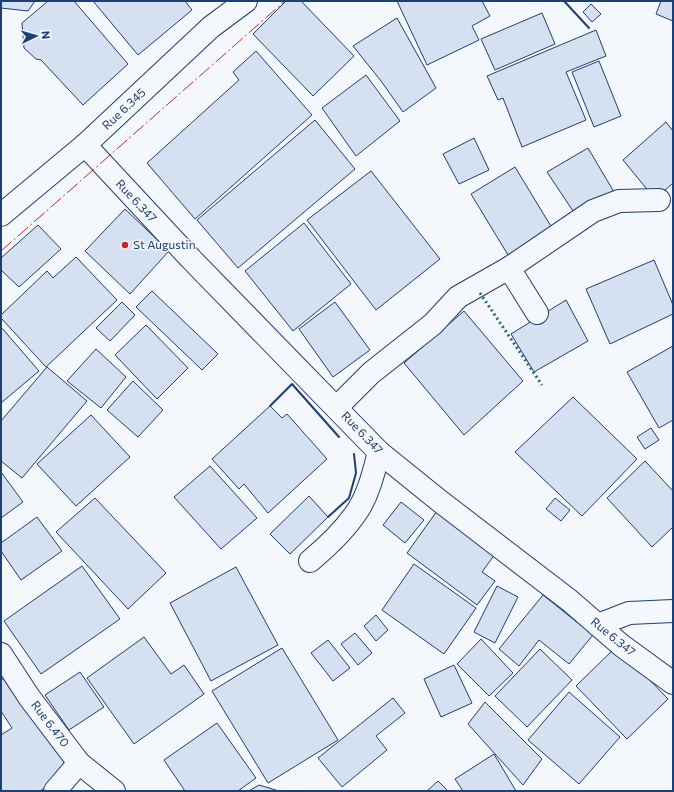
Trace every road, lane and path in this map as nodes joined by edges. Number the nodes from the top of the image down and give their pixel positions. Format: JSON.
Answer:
{"nodes":[{"id":1,"x":246,"y":1,"type":"edge"},
{"id":2,"x":85,"y":145,"type":"junction"},
{"id":3,"x":659,"y":200,"type":"dead end"},
{"id":4,"x":1,"y":216,"type":"edge"},
{"id":5,"x":509,"y":268,"type":"junction"},
{"id":6,"x":537,"y":313,"type":"dead end"},
{"id":7,"x":337,"y":408,"type":"junction"},
{"id":8,"x":379,"y":452,"type":"junction"},
{"id":9,"x":310,"y":561,"type":"dead end"},
{"id":10,"x":673,"y":611,"type":"edge"},
{"id":11,"x":598,"y":625,"type":"junction"},
{"id":12,"x":1,"y":654,"type":"edge"},
{"id":13,"x":673,"y":684,"type":"edge"},
{"id":14,"x":79,"y":763,"type":"junction"},
{"id":15,"x":55,"y":791,"type":"edge"},
{"id":16,"x":114,"y":791,"type":"edge"}],
"edges":[{"from":1,"to":2,"type":"street","name":"Rue 6.345"},
{"from":2,"to":4,"type":"street","name":"Rue 6.345"},
{"from":2,"to":7,"type":"street","name":"Rue 6.347"},
{"from":3,"to":5,"type":"street"},
{"from":5,"to":6,"type":"street"},
{"from":5,"to":7,"type":"street"},
{"from":7,"to":8,"type":"street","name":"Rue 6.347"},
{"from":8,"to":9,"type":"street"},
{"from":8,"to":11,"type":"street","name":"Rue 6.347"},
{"from":10,"to":11,"type":"street"},
{"from":11,"to":13,"type":"street","name":"Rue 6.347"},
{"from":12,"to":14,"type":"street","name":"Rue 6.470"},
{"from":14,"to":15,"type":"street"},
{"from":14,"to":16,"type":"street","name":"Rue 6.470"}]}
